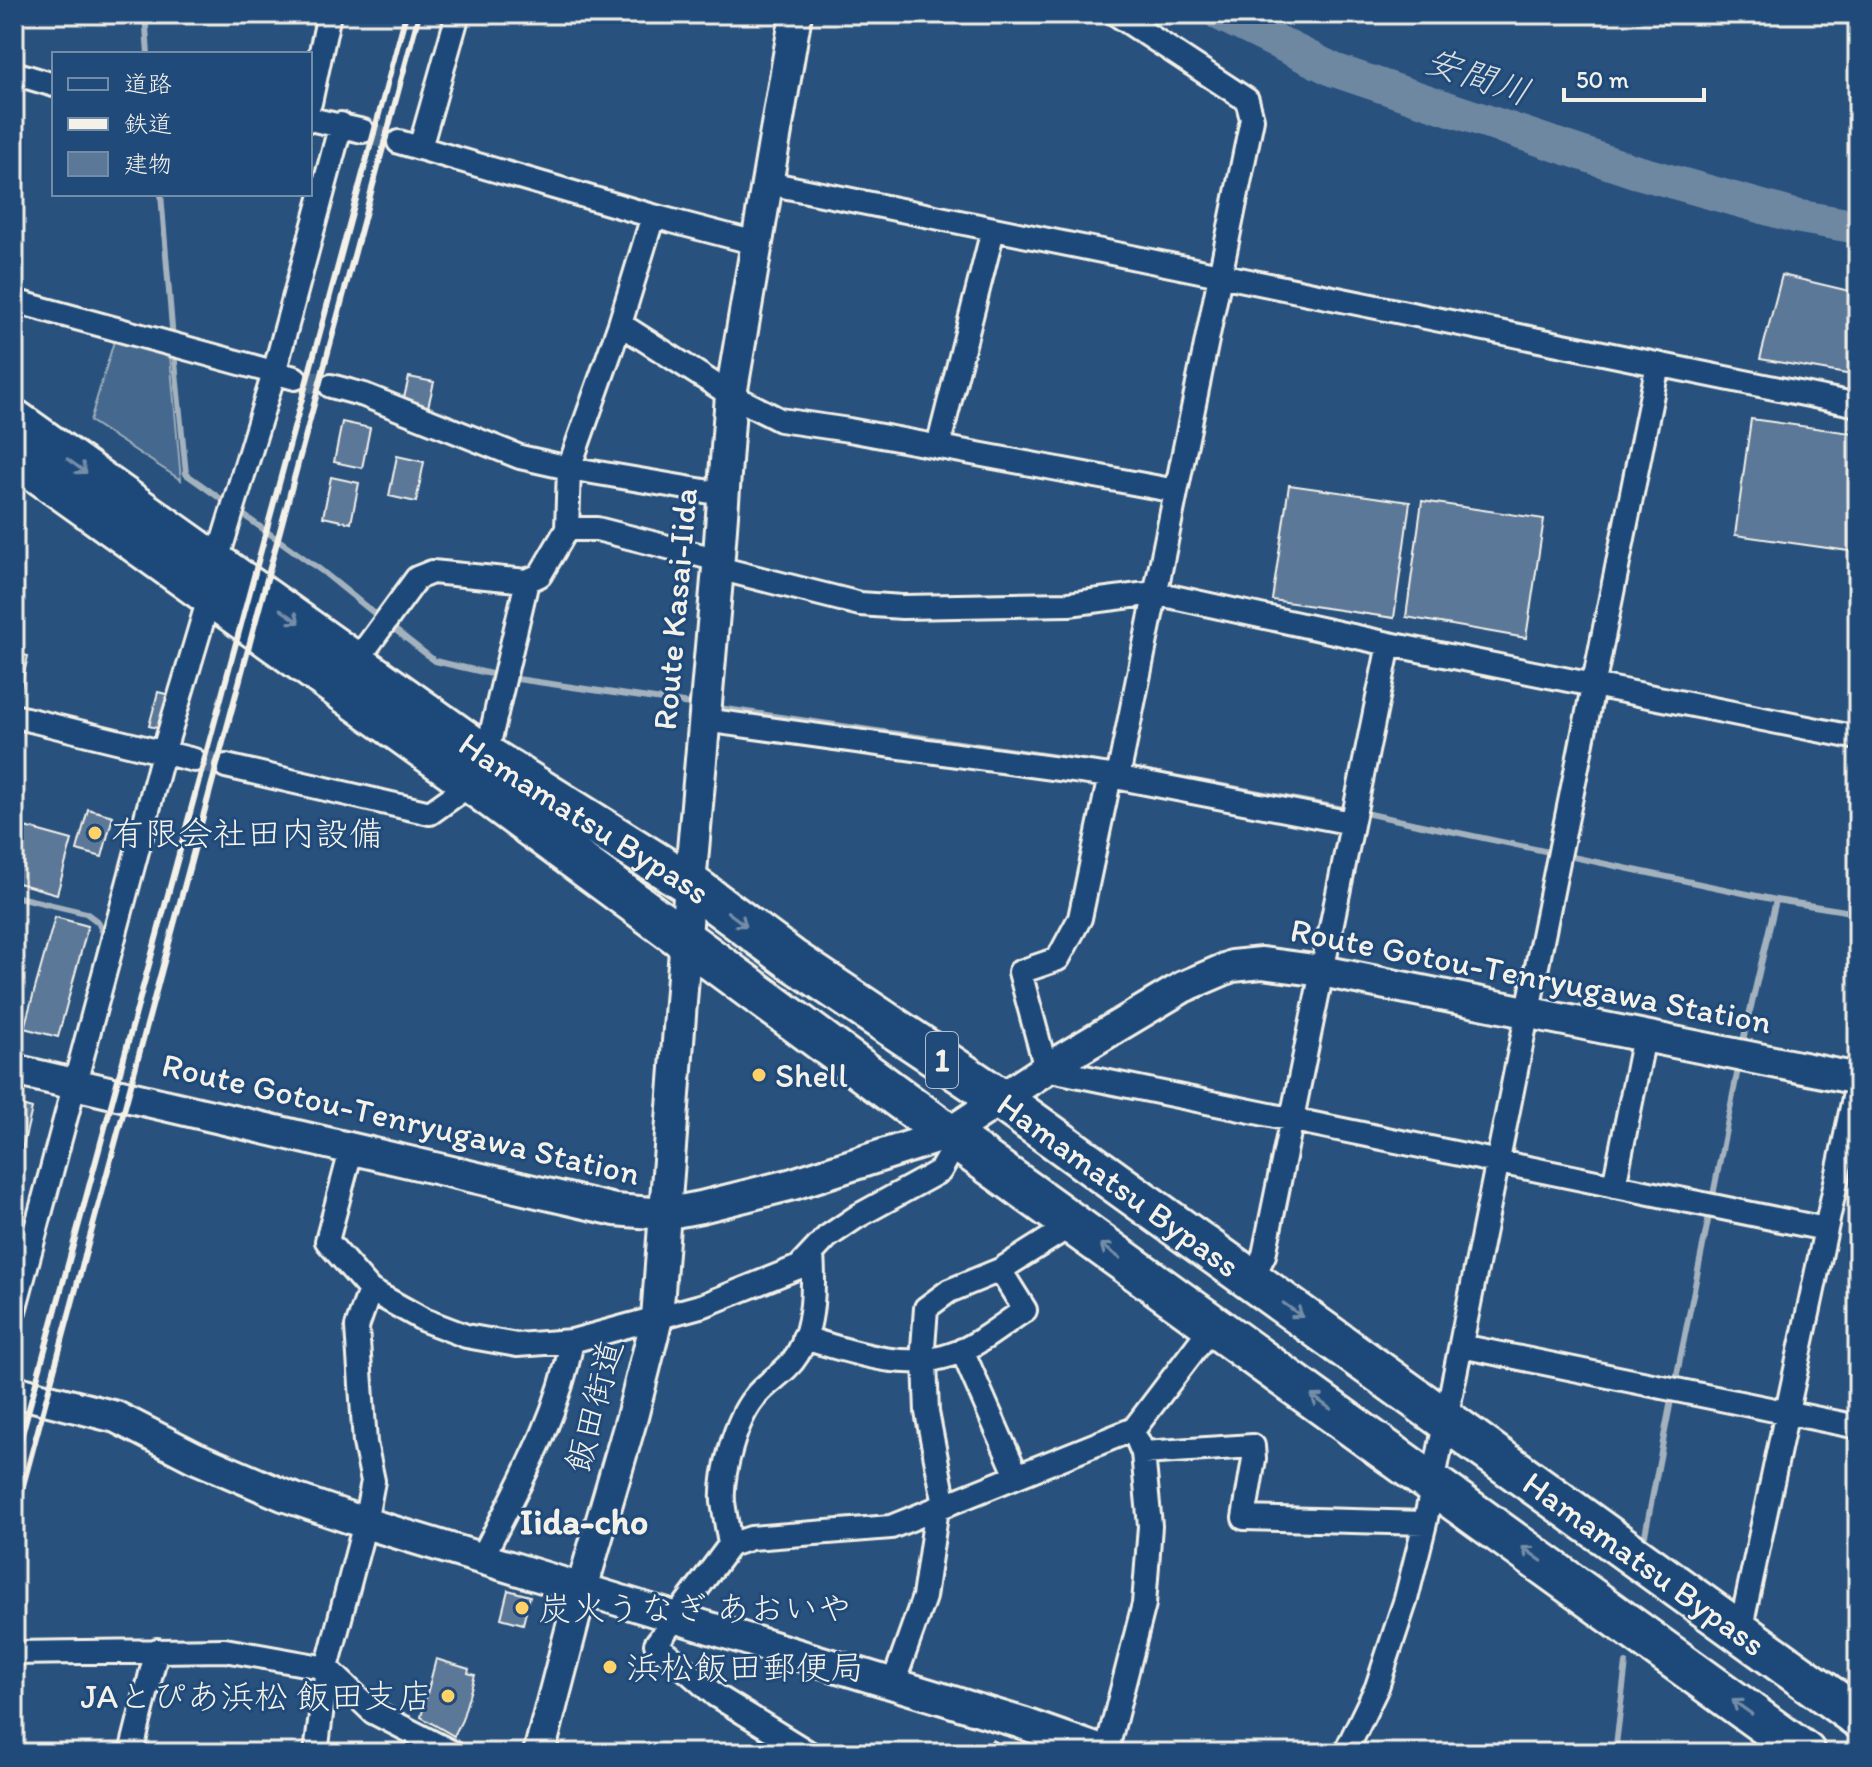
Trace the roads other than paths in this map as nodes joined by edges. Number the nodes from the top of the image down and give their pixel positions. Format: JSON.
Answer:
{"nodes":[{"id":1,"x":329,"y":14,"type":"edge"},
{"id":2,"x":458,"y":14,"type":"edge"},
{"id":3,"x":796,"y":14,"type":"edge"},
{"id":4,"x":1116,"y":14,"type":"edge"},
{"id":5,"x":14,"y":73,"type":"edge"},
{"id":6,"x":52,"y":84,"type":"edge"},
{"id":7,"x":312,"y":94,"type":"edge"},
{"id":8,"x":312,"y":119,"type":"edge"},
{"id":9,"x":341,"y":124,"type":"junction"},
{"id":10,"x":363,"y":131,"type":"tunnel mouth"},
{"id":11,"x":768,"y":183,"type":"junction"},
{"id":12,"x":653,"y":216,"type":"junction"},
{"id":13,"x":993,"y":230,"type":"junction"},
{"id":14,"x":756,"y":243,"type":"junction"},
{"id":15,"x":1219,"y":274,"type":"junction"},
{"id":16,"x":14,"y":301,"type":"edge"},
{"id":17,"x":620,"y":324,"type":"junction"},
{"id":18,"x":1658,"y":364,"type":"junction"},
{"id":19,"x":284,"y":376,"type":"junction"},
{"id":20,"x":331,"y":386,"type":"tunnel mouth"},
{"id":21,"x":731,"y":395,"type":"junction"},
{"id":22,"x":1858,"y":405,"type":"edge"},
{"id":23,"x":14,"y":420,"type":"edge"},
{"id":24,"x":938,"y":447,"type":"junction"},
{"id":25,"x":14,"y":455,"type":"edge"},
{"id":26,"x":569,"y":468,"type":"junction"},
{"id":27,"x":1176,"y":491,"type":"junction"},
{"id":28,"x":722,"y":494,"type":"junction"},
{"id":29,"x":567,"y":529,"type":"junction"},
{"id":30,"x":718,"y":564,"type":"junction"},
{"id":31,"x":213,"y":579,"type":"junction"},
{"id":32,"x":527,"y":581,"type":"junction"},
{"id":33,"x":1155,"y":593,"type":"junction"},
{"id":34,"x":1389,"y":644,"type":"junction"},
{"id":35,"x":355,"y":663,"type":"junction"},
{"id":36,"x":1593,"y":685,"type":"junction"},
{"id":37,"x":705,"y":711,"type":"junction"},
{"id":38,"x":14,"y":716,"type":"edge"},
{"id":39,"x":1858,"y":738,"type":"edge"},
{"id":40,"x":164,"y":750,"type":"junction"},
{"id":41,"x":194,"y":760,"type":"tunnel mouth"},
{"id":42,"x":226,"y":766,"type":"tunnel mouth"},
{"id":43,"x":479,"y":769,"type":"junction"},
{"id":44,"x":1114,"y":776,"type":"junction"},
{"id":45,"x":1352,"y":823,"type":"junction"},
{"id":46,"x":690,"y":884,"type":"junction"},
{"id":47,"x":687,"y":943,"type":"junction"},
{"id":48,"x":1322,"y":971,"type":"junction"},
{"id":49,"x":1527,"y":1013,"type":"junction"},
{"id":50,"x":1644,"y":1037,"type":"junction"},
{"id":51,"x":1046,"y":1069,"type":"junction"},
{"id":52,"x":14,"y":1070,"type":"edge"},
{"id":53,"x":1858,"y":1079,"type":"edge"},
{"id":54,"x":73,"y":1084,"type":"junction"},
{"id":55,"x":1000,"y":1099,"type":"junction"},
{"id":56,"x":1291,"y":1121,"type":"junction"},
{"id":57,"x":952,"y":1137,"type":"junction"},
{"id":58,"x":352,"y":1147,"type":"junction"},
{"id":59,"x":1498,"y":1163,"type":"junction"},
{"id":60,"x":1614,"y":1186,"type":"junction"},
{"id":61,"x":664,"y":1214,"type":"junction"},
{"id":62,"x":1073,"y":1224,"type":"junction"},
{"id":63,"x":1825,"y":1229,"type":"junction"},
{"id":64,"x":812,"y":1253,"type":"junction"},
{"id":65,"x":1000,"y":1270,"type":"junction"},
{"id":66,"x":1251,"y":1280,"type":"junction"},
{"id":67,"x":370,"y":1290,"type":"junction"},
{"id":68,"x":14,"y":1311,"type":"edge"},
{"id":69,"x":657,"y":1318,"type":"junction"},
{"id":70,"x":1213,"y":1325,"type":"junction"},
{"id":71,"x":804,"y":1338,"type":"junction"},
{"id":72,"x":572,"y":1341,"type":"junction"},
{"id":73,"x":1461,"y":1346,"type":"junction"},
{"id":74,"x":962,"y":1350,"type":"junction"},
{"id":75,"x":924,"y":1361,"type":"junction"},
{"id":76,"x":14,"y":1391,"type":"edge"},
{"id":77,"x":1787,"y":1413,"type":"junction"},
{"id":78,"x":1446,"y":1419,"type":"junction"},
{"id":79,"x":1858,"y":1427,"type":"edge"},
{"id":80,"x":1134,"y":1429,"type":"junction"},
{"id":81,"x":1143,"y":1453,"type":"junction"},
{"id":82,"x":1017,"y":1476,"type":"junction"},
{"id":83,"x":1432,"y":1482,"type":"junction"},
{"id":84,"x":941,"y":1507,"type":"junction"},
{"id":85,"x":365,"y":1523,"type":"junction"},
{"id":86,"x":1425,"y":1523,"type":"junction"},
{"id":87,"x":730,"y":1545,"type":"junction"},
{"id":88,"x":482,"y":1558,"type":"junction"},
{"id":89,"x":582,"y":1588,"type":"junction"},
{"id":90,"x":675,"y":1618,"type":"junction"},
{"id":91,"x":1740,"y":1632,"type":"junction"},
{"id":92,"x":157,"y":1650,"type":"junction"},
{"id":93,"x":14,"y":1653,"type":"edge"},
{"id":94,"x":327,"y":1668,"type":"junction"},
{"id":95,"x":893,"y":1684,"type":"junction"},
{"id":96,"x":1858,"y":1717,"type":"edge"},
{"id":97,"x":131,"y":1753,"type":"edge"},
{"id":98,"x":316,"y":1753,"type":"edge"},
{"id":99,"x":453,"y":1753,"type":"edge"},
{"id":100,"x":539,"y":1753,"type":"edge"},
{"id":101,"x":809,"y":1753,"type":"edge"},
{"id":102,"x":1106,"y":1753,"type":"edge"},
{"id":103,"x":1345,"y":1753,"type":"edge"},
{"id":104,"x":1805,"y":1753,"type":"edge"}],
"edges":[{"from":1,"to":7,"type":"street"},
{"from":2,"to":12,"type":"street"},
{"from":3,"to":11,"type":"main road","name":"Route Kasai-Iida"},
{"from":4,"to":15,"type":"street"},
{"from":5,"to":6,"type":"street"},
{"from":8,"to":9,"type":"street"},
{"from":9,"to":10,"type":"street"},
{"from":9,"to":19,"type":"street"},
{"from":11,"to":13,"type":"street"},
{"from":11,"to":14,"type":"main road","name":"Route Kasai-Iida"},
{"from":12,"to":14,"type":"street"},
{"from":12,"to":17,"type":"street"},
{"from":13,"to":15,"type":"street"},
{"from":13,"to":24,"type":"street"},
{"from":14,"to":21,"type":"main road","name":"Route Kasai-Iida"},
{"from":15,"to":18,"type":"street"},
{"from":15,"to":27,"type":"street"},
{"from":16,"to":19,"type":"street"},
{"from":17,"to":21,"type":"street"},
{"from":17,"to":26,"type":"street"},
{"from":18,"to":22,"type":"street"},
{"from":18,"to":36,"type":"street"},
{"from":19,"to":31,"type":"street"},
{"from":20,"to":26,"type":"street"},
{"from":21,"to":24,"type":"street"},
{"from":21,"to":28,"type":"main road","name":"Route Kasai-Iida"},
{"from":23,"to":31,"type":"highway","name":"Hamamatsu Bypass","number":"1","one_way":true},
{"from":24,"to":27,"type":"street"},
{"from":25,"to":31,"type":"highway","name":"Hamamatsu Bypass","number":"1"},
{"from":26,"to":28,"type":"street"},
{"from":26,"to":29,"type":"street"},
{"from":27,"to":33,"type":"street"},
{"from":28,"to":30,"type":"main road","name":"Route Kasai-Iida"},
{"from":29,"to":30,"type":"street"},
{"from":29,"to":32,"type":"street"},
{"from":30,"to":33,"type":"street"},
{"from":30,"to":37,"type":"main road","name":"Route Kasai-Iida"},
{"from":31,"to":35,"type":"highway","name":"Hamamatsu Bypass","number":"1","one_way":true},
{"from":31,"to":40,"type":"street"},
{"from":31,"to":43,"type":"highway","name":"Hamamatsu Bypass","number":"1"},
{"from":32,"to":35,"type":"street"},
{"from":32,"to":43,"type":"street"},
{"from":33,"to":34,"type":"street"},
{"from":33,"to":44,"type":"street"},
{"from":34,"to":36,"type":"street"},
{"from":34,"to":45,"type":"street"},
{"from":35,"to":43,"type":"highway","name":"Hamamatsu Bypass","number":"1"},
{"from":36,"to":39,"type":"street"},
{"from":36,"to":49,"type":"street"},
{"from":37,"to":44,"type":"street"},
{"from":37,"to":46,"type":"main road","name":"Route Kasai-Iida"},
{"from":38,"to":40,"type":"street"},
{"from":40,"to":41,"type":"street"},
{"from":40,"to":54,"type":"street"},
{"from":42,"to":43,"type":"street"},
{"from":43,"to":46,"type":"highway","name":"Hamamatsu Bypass","number":"1"},
{"from":43,"to":47,"type":"highway","name":"Hamamatsu Bypass","number":"1"},
{"from":44,"to":45,"type":"street"},
{"from":44,"to":51,"type":"street"},
{"from":45,"to":48,"type":"street"},
{"from":46,"to":47,"type":"main road","name":"Route Kasai-Iida"},
{"from":46,"to":55,"type":"highway","name":"Hamamatsu Bypass","number":"1","one_way":true},
{"from":47,"to":57,"type":"highway","name":"Hamamatsu Bypass","number":"1"},
{"from":47,"to":61,"type":"main road","name":"Route Kasai-Iida"},
{"from":48,"to":49,"type":"main road","name":"Route Gotou-Tenryugawa Station"},
{"from":48,"to":51,"type":"main road","name":"Route Gotou-Tenryugawa Station"},
{"from":48,"to":56,"type":"street"},
{"from":49,"to":50,"type":"main road","name":"Route Gotou-Tenryugawa Station"},
{"from":49,"to":59,"type":"street"},
{"from":50,"to":53,"type":"main road","name":"Route Gotou-Tenryugawa Station"},
{"from":50,"to":60,"type":"street"},
{"from":51,"to":55,"type":"main road","name":"Route Gotou-Tenryugawa Station"},
{"from":51,"to":56,"type":"street"},
{"from":52,"to":54,"type":"main road","name":"Route Gotou-Tenryugawa Station"},
{"from":53,"to":63,"type":"street"},
{"from":54,"to":58,"type":"main road","name":"Route Gotou-Tenryugawa Station"},
{"from":54,"to":68,"type":"street"},
{"from":55,"to":57,"type":"main road","name":"Route Gotou-Tenryugawa Station"},
{"from":55,"to":66,"type":"highway","name":"Hamamatsu Bypass","number":"1"},
{"from":56,"to":59,"type":"street"},
{"from":56,"to":66,"type":"street"},
{"from":57,"to":61,"type":"main road","name":"Route Gotou-Tenryugawa Station"},
{"from":57,"to":62,"type":"highway","name":"Hamamatsu Bypass","number":"1"},
{"from":57,"to":64,"type":"street"},
{"from":58,"to":61,"type":"main road","name":"Route Gotou-Tenryugawa Station"},
{"from":58,"to":67,"type":"street"},
{"from":59,"to":60,"type":"street"},
{"from":59,"to":73,"type":"street"},
{"from":60,"to":63,"type":"street"},
{"from":61,"to":69,"type":"main road","name":"飯田街道"},
{"from":62,"to":65,"type":"street"},
{"from":70,"to":62,"type":"highway","name":"Hamamatsu Bypass","number":"1","one_way":true},
{"from":63,"to":77,"type":"street"},
{"from":64,"to":69,"type":"street"},
{"from":64,"to":71,"type":"street"},
{"from":65,"to":74,"type":"street"},
{"from":65,"to":75,"type":"street"},
{"from":66,"to":78,"type":"highway","name":"Hamamatsu Bypass","number":"1","one_way":true},
{"from":67,"to":72,"type":"street"},
{"from":67,"to":85,"type":"street"},
{"from":69,"to":72,"type":"street"},
{"from":69,"to":89,"type":"main road","name":"飯田街道"},
{"from":70,"to":80,"type":"street"},
{"from":83,"to":70,"type":"highway","name":"Hamamatsu Bypass","number":"1","one_way":true},
{"from":71,"to":75,"type":"street"},
{"from":71,"to":87,"type":"street"},
{"from":72,"to":88,"type":"street"},
{"from":73,"to":77,"type":"street"},
{"from":73,"to":78,"type":"street"},
{"from":74,"to":75,"type":"street"},
{"from":74,"to":82,"type":"street"},
{"from":75,"to":84,"type":"street"},
{"from":76,"to":85,"type":"main road"},
{"from":77,"to":79,"type":"street"},
{"from":77,"to":91,"type":"street"},
{"from":78,"to":83,"type":"street"},
{"from":78,"to":91,"type":"highway","name":"Hamamatsu Bypass","number":"1"},
{"from":80,"to":81,"type":"street"},
{"from":80,"to":82,"type":"street"},
{"from":81,"to":86,"type":"street"},
{"from":81,"to":102,"type":"street"},
{"from":82,"to":84,"type":"street"},
{"from":83,"to":86,"type":"street"},
{"from":104,"to":83,"type":"highway","name":"Hamamatsu Bypass","number":"1","one_way":true},
{"from":84,"to":87,"type":"street"},
{"from":84,"to":95,"type":"street"},
{"from":85,"to":88,"type":"main road"},
{"from":85,"to":94,"type":"street"},
{"from":86,"to":103,"type":"street"},
{"from":87,"to":90,"type":"street"},
{"from":88,"to":89,"type":"main road"},
{"from":89,"to":90,"type":"main road"},
{"from":89,"to":100,"type":"main road","name":"飯田街道"},
{"from":90,"to":95,"type":"main road"},
{"from":90,"to":101,"type":"street"},
{"from":91,"to":96,"type":"highway","name":"Hamamatsu Bypass","number":"1"},
{"from":92,"to":93,"type":"street"},
{"from":92,"to":94,"type":"street"},
{"from":92,"to":97,"type":"street"},
{"from":94,"to":98,"type":"street"},
{"from":94,"to":99,"type":"street"},
{"from":95,"to":102,"type":"main road"}]}
